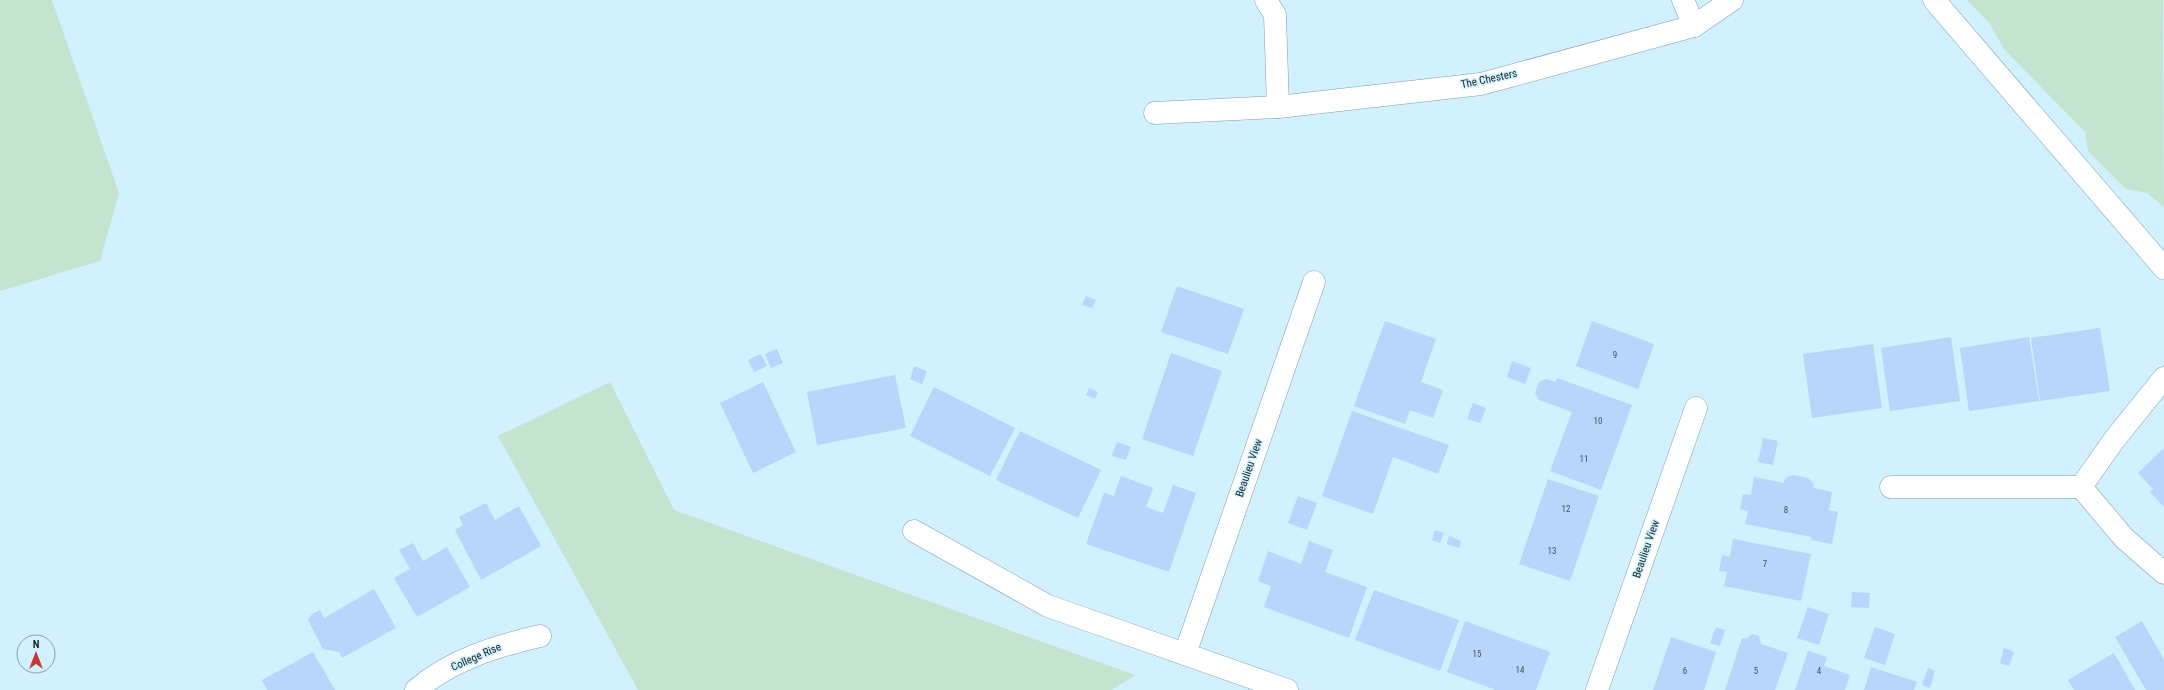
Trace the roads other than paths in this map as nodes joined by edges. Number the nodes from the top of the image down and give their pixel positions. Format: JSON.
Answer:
{"nodes":[{"id":1,"x":1266,"y":0,"type":"edge"},
{"id":2,"x":1682,"y":0,"type":"edge"},
{"id":3,"x":1732,"y":0,"type":"edge"},
{"id":4,"x":1934,"y":0,"type":"edge"},
{"id":5,"x":1694,"y":26,"type":"junction"},
{"id":6,"x":1278,"y":107,"type":"junction"},
{"id":7,"x":1155,"y":113,"type":"dead end"},
{"id":8,"x":2164,"y":268,"type":"edge"},
{"id":9,"x":1314,"y":282,"type":"dead end"},
{"id":10,"x":2164,"y":378,"type":"edge"},
{"id":11,"x":1696,"y":408,"type":"dead end"},
{"id":12,"x":1891,"y":487,"type":"dead end"},
{"id":13,"x":2082,"y":487,"type":"junction"},
{"id":14,"x":914,"y":531,"type":"dead end"},
{"id":15,"x":2164,"y":573,"type":"edge"},
{"id":16,"x":540,"y":636,"type":"dead end"},
{"id":17,"x":1185,"y":654,"type":"junction"},
{"id":18,"x":416,"y":690,"type":"edge"},
{"id":19,"x":1287,"y":690,"type":"edge"},
{"id":20,"x":1596,"y":690,"type":"edge"}],
"edges":[{"from":1,"to":6,"type":"street"},
{"from":2,"to":5,"type":"street"},
{"from":3,"to":5,"type":"street","name":"The Chesters"},
{"from":4,"to":8,"type":"street"},
{"from":5,"to":6,"type":"street","name":"The Chesters"},
{"from":6,"to":7,"type":"street","name":"The Chesters"},
{"from":9,"to":17,"type":"street","name":"Beaulieu View"},
{"from":10,"to":13,"type":"street"},
{"from":11,"to":20,"type":"street","name":"Beaulieu View"},
{"from":12,"to":13,"type":"street"},
{"from":13,"to":15,"type":"street"},
{"from":14,"to":17,"type":"street"},
{"from":16,"to":18,"type":"street","name":"College Rise"},
{"from":17,"to":19,"type":"street"}]}
